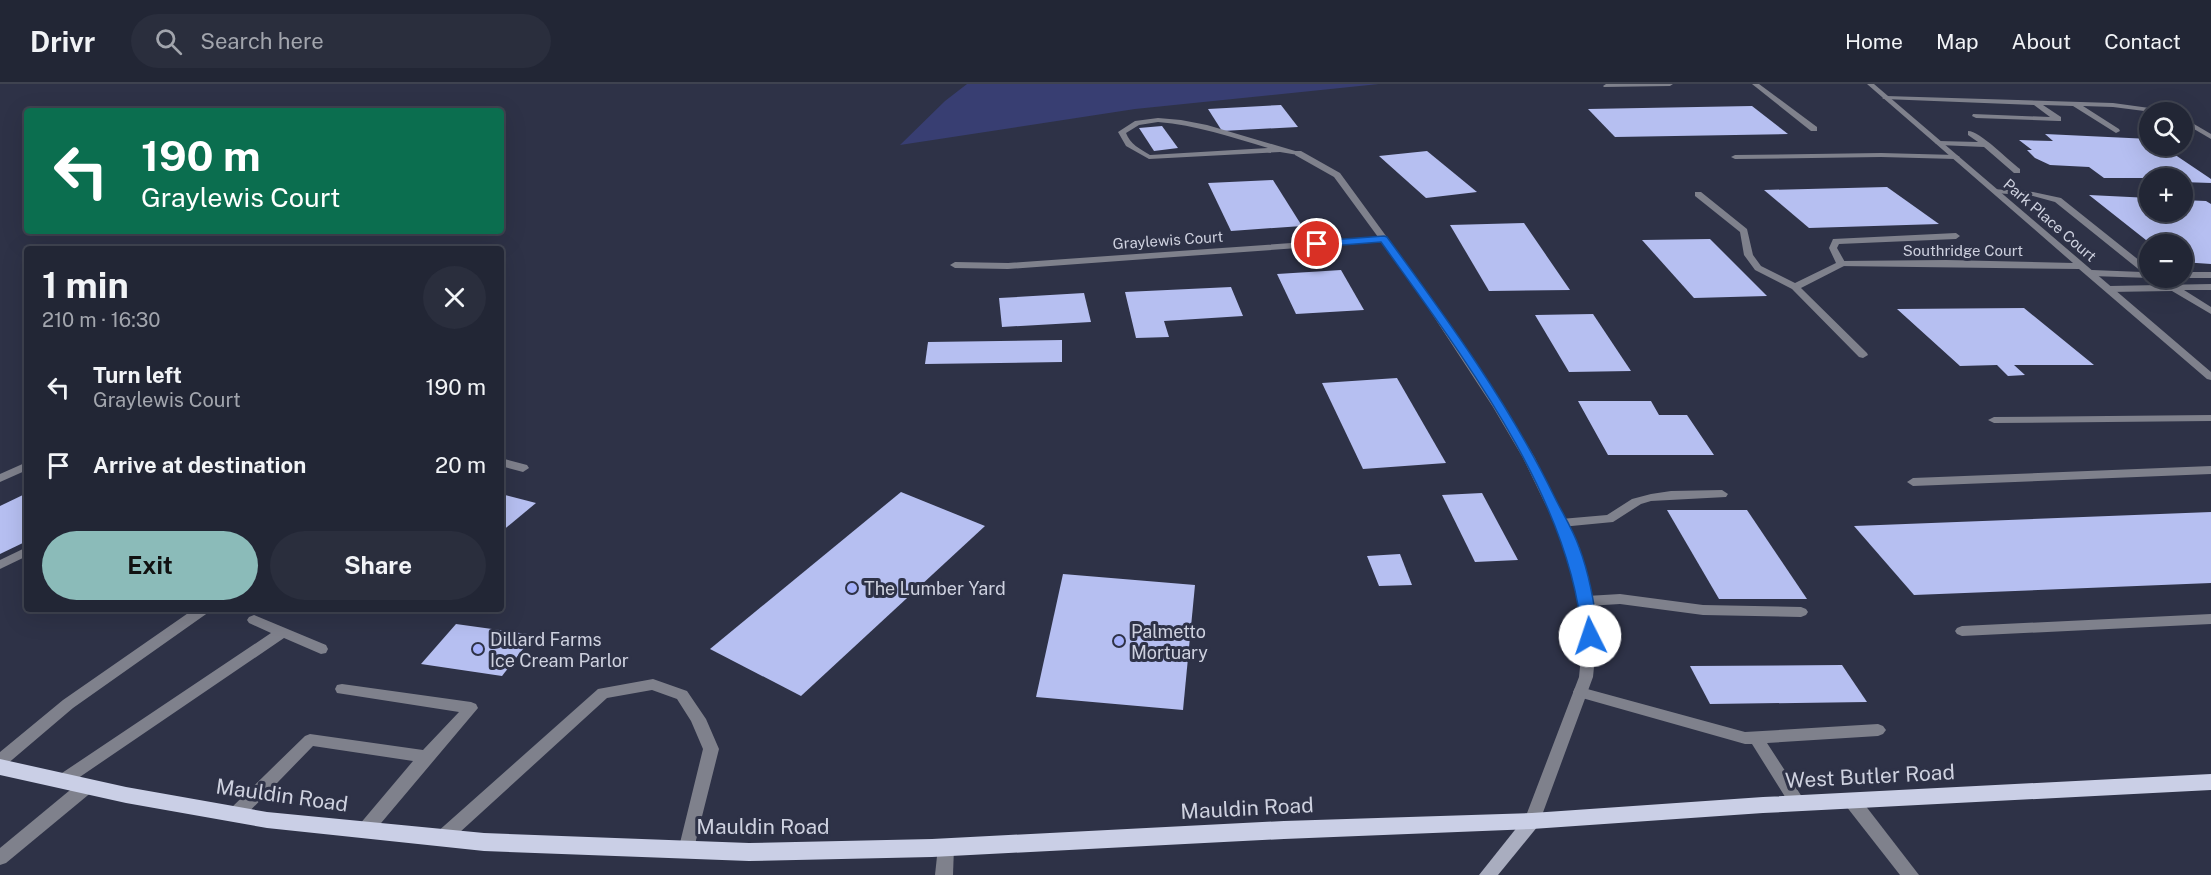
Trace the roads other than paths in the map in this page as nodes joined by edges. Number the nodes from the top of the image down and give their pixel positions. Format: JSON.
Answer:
{"nodes":[{"id":1,"x":1670,"y":84,"type":"edge"},
{"id":2,"x":1755,"y":84,"type":"edge"},
{"id":3,"x":1870,"y":84,"type":"edge"},
{"id":4,"x":1606,"y":86,"type":"dead end"},
{"id":5,"x":1886,"y":98,"type":"junction"},
{"id":6,"x":2035,"y":103,"type":"junction"},
{"id":7,"x":2075,"y":104,"type":"junction"},
{"id":8,"x":2139,"y":107,"type":"edge"},
{"id":9,"x":1976,"y":116,"type":"dead end"},
{"id":10,"x":2193,"y":126,"type":"edge"},
{"id":11,"x":1814,"y":129,"type":"dead end"},
{"id":12,"x":2116,"y":131,"type":"dead end"},
{"id":13,"x":1971,"y":133,"type":"dead end"},
{"id":14,"x":2211,"y":137,"type":"edge"},
{"id":15,"x":1939,"y":143,"type":"junction"},
{"id":16,"x":1986,"y":145,"type":"junction"},
{"id":17,"x":1277,"y":150,"type":"junction"},
{"id":18,"x":1735,"y":157,"type":"dead end"},
{"id":19,"x":1956,"y":157,"type":"junction"},
{"id":20,"x":2017,"y":171,"type":"dead end"},
{"id":21,"x":1995,"y":191,"type":"junction"},
{"id":22,"x":1698,"y":194,"type":"dead end"},
{"id":23,"x":1956,"y":237,"type":"dead end"},
{"id":24,"x":1384,"y":239,"type":"junction"},
{"id":25,"x":1842,"y":264,"type":"junction"},
{"id":26,"x":955,"y":265,"type":"dead end"},
{"id":27,"x":2139,"y":265,"type":"edge"},
{"id":28,"x":2084,"y":266,"type":"junction"},
{"id":29,"x":2092,"y":273,"type":"junction"},
{"id":30,"x":2139,"y":274,"type":"edge"},
{"id":31,"x":2193,"y":275,"type":"edge"},
{"id":32,"x":2211,"y":276,"type":"edge"},
{"id":33,"x":2193,"y":286,"type":"edge"},
{"id":34,"x":2211,"y":286,"type":"edge"},
{"id":35,"x":1795,"y":287,"type":"junction"},
{"id":36,"x":2109,"y":288,"type":"junction"},
{"id":37,"x":2139,"y":288,"type":"edge"},
{"id":38,"x":2175,"y":288,"type":"edge"},
{"id":39,"x":2211,"y":311,"type":"edge"},
{"id":40,"x":1863,"y":355,"type":"dead end"},
{"id":41,"x":2211,"y":377,"type":"edge"},
{"id":42,"x":2211,"y":418,"type":"edge"},
{"id":43,"x":1994,"y":420,"type":"dead end"},
{"id":44,"x":504,"y":463,"type":"edge"},
{"id":45,"x":24,"y":467,"type":"edge"},
{"id":46,"x":523,"y":468,"type":"dead end"},
{"id":47,"x":2211,"y":470,"type":"edge"},
{"id":48,"x":0,"y":478,"type":"edge"},
{"id":49,"x":1913,"y":482,"type":"dead end"},
{"id":50,"x":1722,"y":494,"type":"dead end"},
{"id":51,"x":1561,"y":523,"type":"junction"},
{"id":52,"x":24,"y":553,"type":"edge"},
{"id":53,"x":0,"y":565,"type":"edge"},
{"id":54,"x":1587,"y":601,"type":"junction"},
{"id":55,"x":200,"y":612,"type":"edge"},
{"id":56,"x":1801,"y":612,"type":"dead end"},
{"id":57,"x":2211,"y":619,"type":"edge"},
{"id":58,"x":254,"y":620,"type":"dead end"},
{"id":59,"x":283,"y":632,"type":"junction"},
{"id":60,"x":1962,"y":632,"type":"dead end"},
{"id":61,"x":321,"y":649,"type":"dead end"},
{"id":62,"x":342,"y":689,"type":"dead end"},
{"id":63,"x":1580,"y":692,"type":"junction"},
{"id":64,"x":1878,"y":730,"type":"dead end"},
{"id":65,"x":1756,"y":739,"type":"junction"},
{"id":66,"x":426,"y":757,"type":"junction"},
{"id":67,"x":0,"y":762,"type":"edge"},
{"id":68,"x":0,"y":767,"type":"edge"},
{"id":69,"x":62,"y":781,"type":"junction"},
{"id":70,"x":2211,"y":782,"type":"edge"},
{"id":71,"x":87,"y":786,"type":"junction"},
{"id":72,"x":1852,"y":801,"type":"junction"},
{"id":73,"x":1798,"y":803,"type":"junction"},
{"id":74,"x":236,"y":814,"type":"junction"},
{"id":75,"x":1532,"y":821,"type":"junction"},
{"id":76,"x":365,"y":830,"type":"junction"},
{"id":77,"x":442,"y":838,"type":"junction"},
{"id":78,"x":946,"y":847,"type":"junction"},
{"id":79,"x":686,"y":850,"type":"junction"},
{"id":80,"x":0,"y":858,"type":"edge"},
{"id":81,"x":944,"y":875,"type":"edge"},
{"id":82,"x":1488,"y":875,"type":"edge"},
{"id":83,"x":1910,"y":875,"type":"edge"}],
"edges":[{"from":1,"to":4,"type":"street"},
{"from":2,"to":11,"type":"street"},
{"from":3,"to":5,"type":"street","name":"Park Place Court"},
{"from":5,"to":6,"type":"street"},
{"from":5,"to":15,"type":"street","name":"Park Place Court"},
{"from":6,"to":7,"type":"street"},
{"from":6,"to":9,"type":"street"},
{"from":7,"to":8,"type":"street"},
{"from":7,"to":12,"type":"street"},
{"from":10,"to":14,"type":"street"},
{"from":13,"to":16,"type":"street"},
{"from":15,"to":16,"type":"street"},
{"from":15,"to":19,"type":"street","name":"Park Place Court"},
{"from":16,"to":20,"type":"street"},
{"from":17,"to":17,"type":"street"},
{"from":17,"to":24,"type":"street"},
{"from":18,"to":19,"type":"street"},
{"from":19,"to":21,"type":"street","name":"Park Place Court"},
{"from":21,"to":27,"type":"street"},
{"from":21,"to":28,"type":"street","name":"Park Place Court"},
{"from":22,"to":35,"type":"street"},
{"from":23,"to":25,"type":"street"},
{"from":24,"to":26,"type":"street","name":"Graylewis Court"},
{"from":24,"to":51,"type":"street"},
{"from":25,"to":28,"type":"street","name":"Southridge Court"},
{"from":25,"to":35,"type":"street"},
{"from":28,"to":29,"type":"street","name":"Park Place Court"},
{"from":29,"to":30,"type":"street"},
{"from":29,"to":36,"type":"street","name":"Park Place Court"},
{"from":31,"to":32,"type":"street"},
{"from":33,"to":34,"type":"street"},
{"from":35,"to":40,"type":"street"},
{"from":36,"to":37,"type":"street"},
{"from":36,"to":41,"type":"street","name":"Park Place Court"},
{"from":38,"to":39,"type":"street"},
{"from":42,"to":43,"type":"street"},
{"from":44,"to":46,"type":"street"},
{"from":45,"to":48,"type":"street"},
{"from":47,"to":49,"type":"street"},
{"from":50,"to":51,"type":"street"},
{"from":51,"to":54,"type":"street"},
{"from":52,"to":53,"type":"street"},
{"from":54,"to":56,"type":"street"},
{"from":54,"to":63,"type":"street"},
{"from":55,"to":67,"type":"street"},
{"from":57,"to":60,"type":"street"},
{"from":58,"to":59,"type":"street"},
{"from":59,"to":61,"type":"street"},
{"from":59,"to":69,"type":"street"},
{"from":62,"to":66,"type":"street"},
{"from":63,"to":65,"type":"street"},
{"from":63,"to":75,"type":"street"},
{"from":64,"to":65,"type":"street"},
{"from":65,"to":73,"type":"street"},
{"from":66,"to":74,"type":"street"},
{"from":66,"to":76,"type":"street"},
{"from":68,"to":69,"type":"main road","name":"Mauldin Road"},
{"from":69,"to":71,"type":"main road","name":"Mauldin Road"},
{"from":70,"to":72,"type":"main road","name":"West Butler Road"},
{"from":71,"to":74,"type":"main road","name":"Mauldin Road"},
{"from":71,"to":80,"type":"street"},
{"from":72,"to":73,"type":"main road","name":"West Butler Road"},
{"from":72,"to":83,"type":"street"},
{"from":73,"to":75,"type":"main road","name":"West Butler Road"},
{"from":74,"to":76,"type":"main road","name":"Mauldin Road"},
{"from":75,"to":78,"type":"main road","name":"Mauldin Road"},
{"from":75,"to":82,"type":"main road"},
{"from":76,"to":77,"type":"main road","name":"Mauldin Road"},
{"from":77,"to":79,"type":"main road","name":"Mauldin Road"},
{"from":77,"to":79,"type":"street"},
{"from":78,"to":79,"type":"main road","name":"Mauldin Road"},
{"from":78,"to":81,"type":"street"}]}
